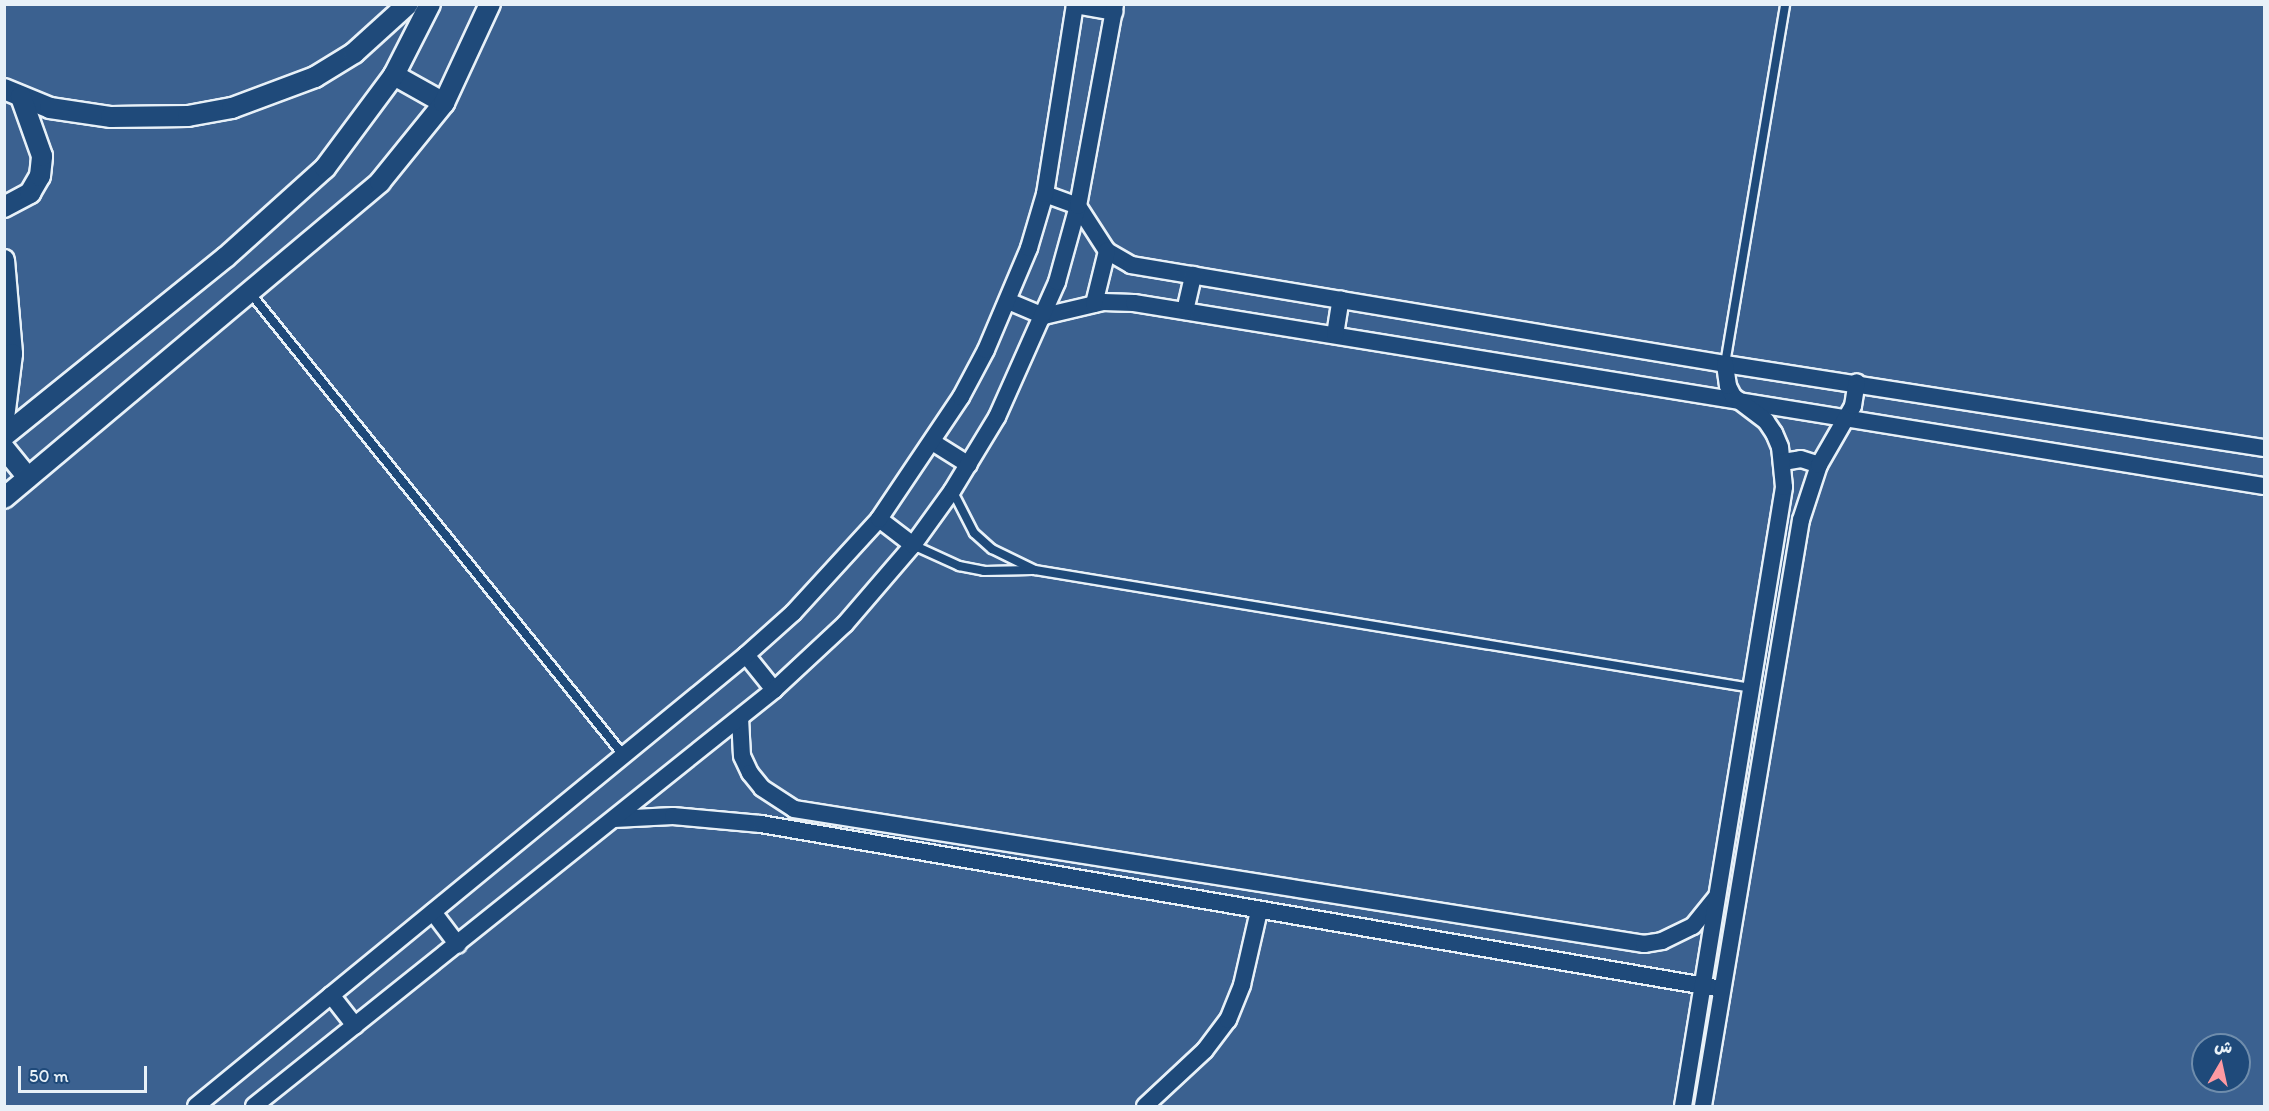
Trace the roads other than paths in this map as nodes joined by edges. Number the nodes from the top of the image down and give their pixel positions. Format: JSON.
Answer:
{"nodes":[{"id":1,"x":408,"y":4,"type":"edge"},
{"id":2,"x":430,"y":4,"type":"edge"},
{"id":3,"x":490,"y":4,"type":"edge"},
{"id":4,"x":1785,"y":4,"type":"edge"},
{"id":5,"x":1075,"y":5,"type":"edge"},
{"id":6,"x":1115,"y":8,"type":"edge"},
{"id":7,"x":394,"y":75,"type":"junction"},
{"id":8,"x":13,"y":93,"type":"edge"},
{"id":9,"x":444,"y":103,"type":"junction"},
{"id":10,"x":1045,"y":194,"type":"junction"},
{"id":11,"x":1078,"y":206,"type":"junction"},
{"id":12,"x":4,"y":207,"type":"edge"},
{"id":13,"x":1107,"y":251,"type":"junction"},
{"id":14,"x":4,"y":260,"type":"edge"},
{"id":15,"x":1193,"y":275,"type":"junction"},
{"id":16,"x":251,"y":294,"type":"junction"},
{"id":17,"x":1341,"y":299,"type":"junction"},
{"id":18,"x":1008,"y":301,"type":"junction"},
{"id":19,"x":1094,"y":304,"type":"junction"},
{"id":20,"x":1185,"y":311,"type":"junction"},
{"id":21,"x":1044,"y":316,"type":"junction"},
{"id":22,"x":1335,"y":335,"type":"junction"},
{"id":23,"x":1725,"y":364,"type":"junction"},
{"id":24,"x":1857,"y":382,"type":"junction"},
{"id":25,"x":1742,"y":404,"type":"junction"},
{"id":26,"x":4,"y":418,"type":"edge"},
{"id":27,"x":1848,"y":418,"type":"junction"},
{"id":28,"x":4,"y":436,"type":"edge"},
{"id":29,"x":933,"y":443,"type":"junction"},
{"id":30,"x":4,"y":448,"type":"edge"},
{"id":31,"x":2265,"y":448,"type":"edge"},
{"id":32,"x":1783,"y":462,"type":"junction"},
{"id":33,"x":969,"y":465,"type":"junction"},
{"id":34,"x":1819,"y":465,"type":"junction"},
{"id":35,"x":28,"y":478,"type":"junction"},
{"id":36,"x":2265,"y":486,"type":"edge"},
{"id":37,"x":952,"y":490,"type":"junction"},
{"id":38,"x":4,"y":498,"type":"edge"},
{"id":39,"x":879,"y":519,"type":"junction"},
{"id":40,"x":1778,"y":537,"type":"junction"},
{"id":41,"x":1798,"y":539,"type":"junction"},
{"id":42,"x":913,"y":545,"type":"junction"},
{"id":43,"x":1035,"y":570,"type":"junction"},
{"id":44,"x":746,"y":656,"type":"junction"},
{"id":45,"x":1752,"y":688,"type":"junction"},
{"id":46,"x":774,"y":690,"type":"junction"},
{"id":47,"x":740,"y":718,"type":"junction"},
{"id":48,"x":624,"y":756,"type":"junction"},
{"id":49,"x":829,"y":814,"type":"junction"},
{"id":50,"x":614,"y":819,"type":"junction"},
{"id":51,"x":826,"y":836,"type":"junction"},
{"id":52,"x":1143,"y":865,"type":"junction"},
{"id":53,"x":1138,"y":890,"type":"junction"},
{"id":54,"x":1716,"y":898,"type":"junction"},
{"id":55,"x":1259,"y":911,"type":"junction"},
{"id":56,"x":433,"y":912,"type":"junction"},
{"id":57,"x":458,"y":945,"type":"junction"},
{"id":58,"x":1703,"y":986,"type":"junction"},
{"id":59,"x":1722,"y":989,"type":"junction"},
{"id":60,"x":331,"y":995,"type":"junction"},
{"id":61,"x":355,"y":1026,"type":"junction"},
{"id":62,"x":196,"y":1107,"type":"edge"},
{"id":63,"x":254,"y":1107,"type":"edge"},
{"id":64,"x":1144,"y":1107,"type":"edge"},
{"id":65,"x":1683,"y":1107,"type":"edge"},
{"id":66,"x":1703,"y":1107,"type":"edge"}],
"edges":[{"from":1,"to":8,"type":"street"},
{"from":2,"to":7,"type":"street"},
{"from":3,"to":9,"type":"street"},
{"from":4,"to":23,"type":"lane"},
{"from":5,"to":6,"type":"street"},
{"from":5,"to":10,"type":"street"},
{"from":6,"to":11,"type":"street"},
{"from":7,"to":9,"type":"street"},
{"from":7,"to":28,"type":"street"},
{"from":8,"to":12,"type":"street"},
{"from":9,"to":16,"type":"street"},
{"from":10,"to":11,"type":"street"},
{"from":10,"to":18,"type":"street"},
{"from":11,"to":13,"type":"street"},
{"from":11,"to":21,"type":"street"},
{"from":13,"to":15,"type":"street"},
{"from":13,"to":19,"type":"street"},
{"from":14,"to":26,"type":"street"},
{"from":15,"to":17,"type":"street"},
{"from":15,"to":20,"type":"street"},
{"from":16,"to":35,"type":"street"},
{"from":16,"to":48,"type":"lane"},
{"from":17,"to":22,"type":"street"},
{"from":17,"to":23,"type":"street"},
{"from":18,"to":21,"type":"street"},
{"from":18,"to":29,"type":"street"},
{"from":19,"to":20,"type":"street"},
{"from":19,"to":21,"type":"street"},
{"from":20,"to":22,"type":"street"},
{"from":21,"to":33,"type":"street"},
{"from":22,"to":25,"type":"street"},
{"from":23,"to":24,"type":"street"},
{"from":23,"to":25,"type":"street"},
{"from":24,"to":27,"type":"street"},
{"from":24,"to":31,"type":"street"},
{"from":25,"to":27,"type":"street"},
{"from":25,"to":32,"type":"street"},
{"from":27,"to":34,"type":"street"},
{"from":27,"to":36,"type":"street"},
{"from":29,"to":33,"type":"street"},
{"from":29,"to":39,"type":"street"},
{"from":30,"to":35,"type":"street"},
{"from":32,"to":34,"type":"street"},
{"from":32,"to":40,"type":"street"},
{"from":33,"to":37,"type":"street"},
{"from":34,"to":41,"type":"street"},
{"from":35,"to":38,"type":"street"},
{"from":37,"to":42,"type":"street"},
{"from":37,"to":43,"type":"lane"},
{"from":39,"to":42,"type":"street"},
{"from":39,"to":44,"type":"street"},
{"from":40,"to":41,"type":"street"},
{"from":40,"to":45,"type":"street"},
{"from":41,"to":59,"type":"street"},
{"from":42,"to":43,"type":"lane"},
{"from":42,"to":46,"type":"street"},
{"from":43,"to":45,"type":"lane"},
{"from":44,"to":46,"type":"street"},
{"from":44,"to":48,"type":"street"},
{"from":45,"to":54,"type":"street"},
{"from":46,"to":47,"type":"street"},
{"from":47,"to":49,"type":"street"},
{"from":47,"to":50,"type":"street"},
{"from":48,"to":56,"type":"street"},
{"from":49,"to":51,"type":"street"},
{"from":49,"to":52,"type":"street"},
{"from":50,"to":51,"type":"street"},
{"from":50,"to":57,"type":"street"},
{"from":51,"to":53,"type":"street"},
{"from":52,"to":53,"type":"street"},
{"from":52,"to":54,"type":"street"},
{"from":53,"to":55,"type":"street"},
{"from":54,"to":58,"type":"street"},
{"from":55,"to":58,"type":"street"},
{"from":55,"to":64,"type":"street"},
{"from":56,"to":57,"type":"street"},
{"from":56,"to":60,"type":"street"},
{"from":57,"to":61,"type":"street"},
{"from":58,"to":59,"type":"street"},
{"from":58,"to":65,"type":"street"},
{"from":59,"to":66,"type":"street"},
{"from":60,"to":61,"type":"street"},
{"from":60,"to":62,"type":"street"},
{"from":61,"to":63,"type":"street"}]}
